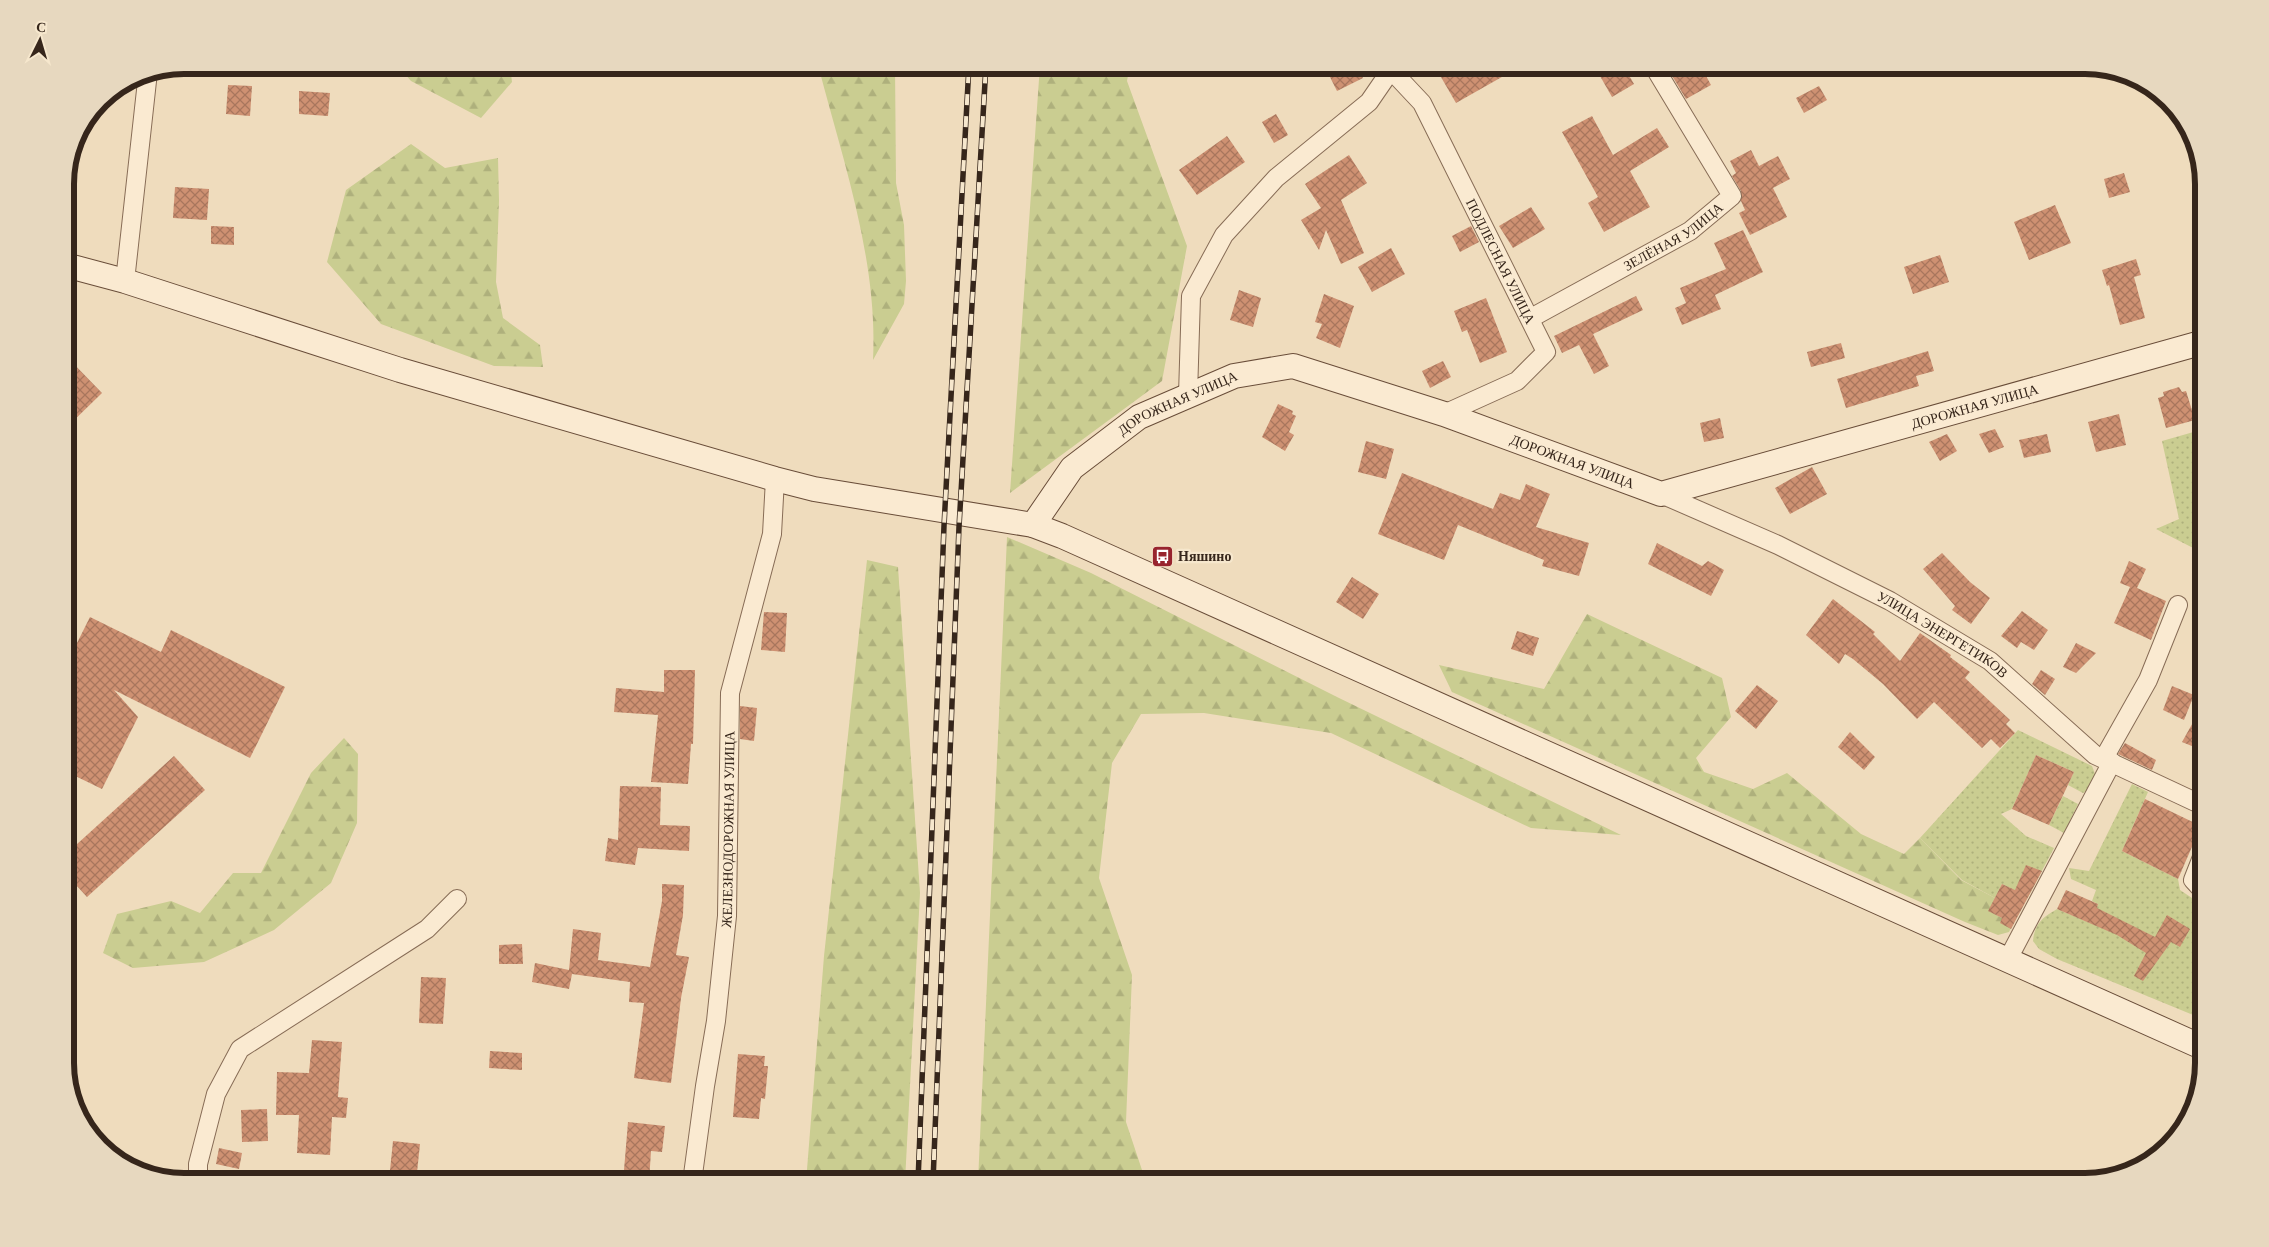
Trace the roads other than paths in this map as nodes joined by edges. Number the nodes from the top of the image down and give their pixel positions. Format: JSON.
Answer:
{"nodes":[{"id":1,"x":1386,"y":74,"type":"edge"},
{"id":2,"x":1395,"y":74,"type":"edge"},
{"id":3,"x":1658,"y":74,"type":"edge"},
{"id":4,"x":147,"y":80,"type":"edge"},
{"id":5,"x":74,"y":267,"type":"edge"},
{"id":6,"x":125,"y":281,"type":"junction"},
{"id":7,"x":1531,"y":318,"type":"junction"},
{"id":8,"x":2195,"y":345,"type":"edge"},
{"id":9,"x":1188,"y":395,"type":"junction"},
{"id":10,"x":1444,"y":414,"type":"junction"},
{"id":11,"x":775,"y":479,"type":"junction"},
{"id":12,"x":1661,"y":494,"type":"junction"},
{"id":13,"x":1033,"y":525,"type":"junction"},
{"id":14,"x":2178,"y":605,"type":"dead end"},
{"id":15,"x":2108,"y":760,"type":"junction"},
{"id":16,"x":2195,"y":802,"type":"edge"},
{"id":17,"x":457,"y":899,"type":"dead end"},
{"id":18,"x":2008,"y":959,"type":"junction"},
{"id":19,"x":2195,"y":1041,"type":"edge"},
{"id":20,"x":198,"y":1173,"type":"edge"},
{"id":21,"x":693,"y":1173,"type":"edge"}],
"edges":[{"from":1,"to":9,"type":"street","name":"ПОДЛЕСНАЯ УЛИЦА"},
{"from":2,"to":7,"type":"street","name":"ПОДЛЕСНАЯ УЛИЦА"},
{"from":3,"to":7,"type":"street","name":"ЗЕЛЁНАЯ УЛИЦА"},
{"from":4,"to":6,"type":"street"},
{"from":5,"to":6,"type":"street"},
{"from":6,"to":11,"type":"street"},
{"from":7,"to":10,"type":"street","name":"ПОДЛЕСНАЯ УЛИЦА"},
{"from":8,"to":12,"type":"street","name":"ДОРОЖНАЯ УЛИЦА"},
{"from":9,"to":10,"type":"street","name":"ДОРОЖНАЯ УЛИЦА"},
{"from":9,"to":13,"type":"street","name":"ДОРОЖНАЯ УЛИЦА"},
{"from":10,"to":12,"type":"street","name":"ДОРОЖНАЯ УЛИЦА"},
{"from":11,"to":13,"type":"street"},
{"from":11,"to":21,"type":"street","name":"ЖЕЛЕЗНОДОРОЖНАЯ УЛИЦА"},
{"from":12,"to":15,"type":"street","name":"УЛИЦА ЭНЕРГЕТИКОВ"},
{"from":13,"to":18,"type":"street"},
{"from":14,"to":15,"type":"street"},
{"from":15,"to":16,"type":"street","name":"УЛИЦА ЭНЕРГЕТИКОВ"},
{"from":15,"to":18,"type":"street"},
{"from":17,"to":20,"type":"street"},
{"from":18,"to":19,"type":"street"}]}
